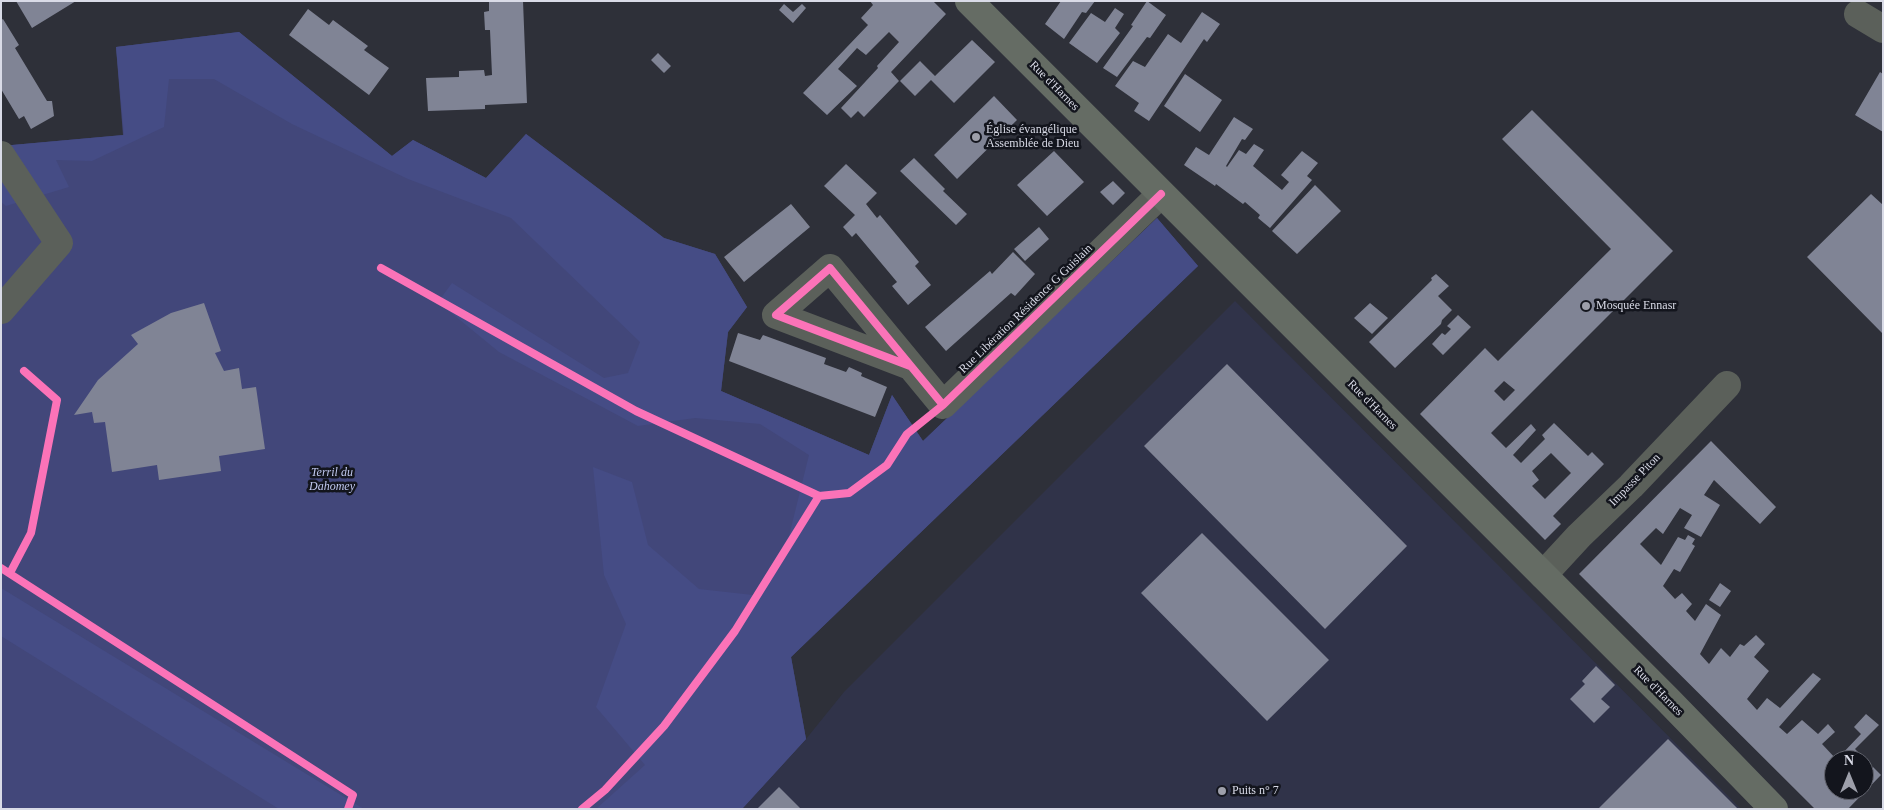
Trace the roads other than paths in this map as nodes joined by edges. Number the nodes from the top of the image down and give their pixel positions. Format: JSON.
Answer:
{"nodes":[{"id":1,"x":969,"y":1,"type":"edge"},
{"id":2,"x":1858,"y":14,"type":"dead end"},
{"id":3,"x":1883,"y":29,"type":"edge"},
{"id":4,"x":1,"y":154,"type":"edge"},
{"id":5,"x":1161,"y":194,"type":"junction"},
{"id":6,"x":3,"y":308,"type":"edge"},
{"id":7,"x":910,"y":366,"type":"dead end"},
{"id":8,"x":1727,"y":385,"type":"dead end"},
{"id":9,"x":1543,"y":575,"type":"junction"},
{"id":10,"x":1774,"y":809,"type":"edge"}],
"edges":[{"from":1,"to":5,"type":"main road","name":"Rue d'Harnes"},
{"from":2,"to":3,"type":"street"},
{"from":4,"to":6,"type":"street"},
{"from":5,"to":7,"type":"street","name":"Rue Libération Résidence G Guislain"},
{"from":5,"to":9,"type":"main road","name":"Rue d'Harnes"},
{"from":8,"to":9,"type":"street","name":"Impasse Piton"},
{"from":9,"to":10,"type":"main road","name":"Rue d'Harnes"}]}
